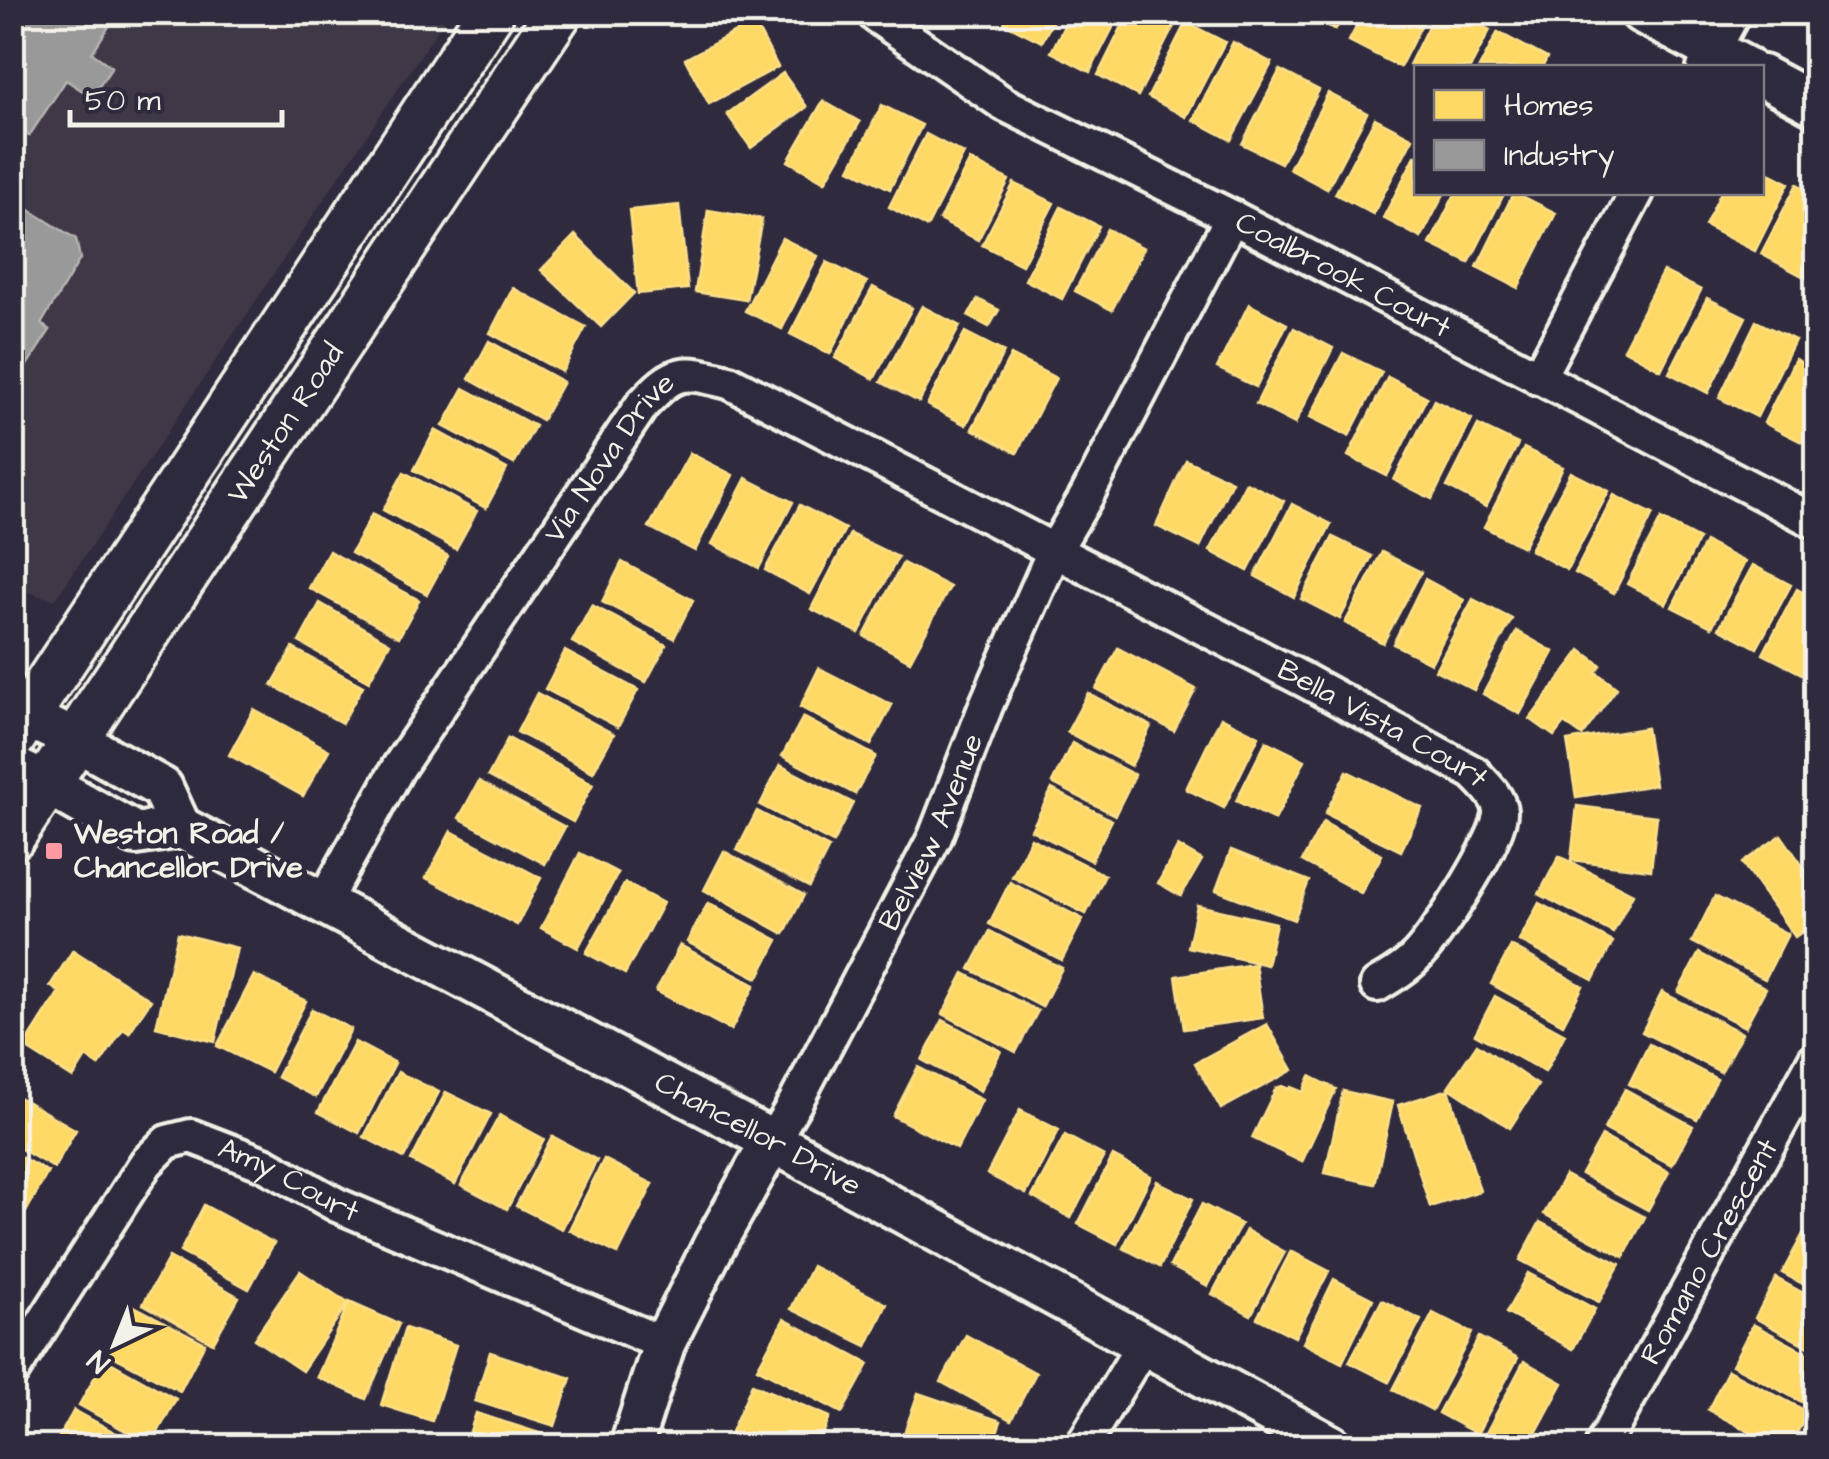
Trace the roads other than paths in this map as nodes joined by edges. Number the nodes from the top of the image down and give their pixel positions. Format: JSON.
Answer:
{"nodes":[{"id":1,"x":490,"y":12,"type":"edge"},
{"id":2,"x":559,"y":12,"type":"edge"},
{"id":3,"x":1641,"y":12,"type":"edge"},
{"id":4,"x":1734,"y":12,"type":"edge"},
{"id":5,"x":876,"y":16,"type":"dead end"},
{"id":6,"x":1721,"y":61,"type":"edge"},
{"id":7,"x":1764,"y":77,"type":"edge"},
{"id":8,"x":1816,"y":106,"type":"edge"},
{"id":9,"x":1635,"y":195,"type":"edge"},
{"id":10,"x":1232,"y":217,"type":"junction"},
{"id":11,"x":1538,"y":378,"type":"junction"},
{"id":12,"x":1816,"y":522,"type":"edge"},
{"id":13,"x":1054,"y":551,"type":"junction"},
{"id":14,"x":17,"y":721,"type":"edge"},
{"id":15,"x":76,"y":740,"type":"junction"},
{"id":16,"x":29,"y":775,"type":"edge"},
{"id":17,"x":180,"y":827,"type":"junction"},
{"id":18,"x":12,"y":836,"type":"edge"},
{"id":19,"x":323,"y":903,"type":"junction"},
{"id":20,"x":1378,"y":986,"type":"dead end"},
{"id":21,"x":1816,"y":1058,"type":"edge"},
{"id":22,"x":772,"y":1141,"type":"junction"},
{"id":23,"x":664,"y":1344,"type":"junction"},
{"id":24,"x":1143,"y":1345,"type":"junction"},
{"id":25,"x":12,"y":1372,"type":"edge"},
{"id":26,"x":631,"y":1446,"type":"edge"},
{"id":27,"x":1082,"y":1446,"type":"edge"},
{"id":28,"x":1330,"y":1446,"type":"edge"},
{"id":29,"x":1602,"y":1446,"type":"edge"}],
"edges":[{"from":1,"to":14,"type":"main road","name":"Weston Road"},
{"from":2,"to":15,"type":"main road","name":"Weston Road"},
{"from":3,"to":6,"type":"street"},
{"from":4,"to":6,"type":"street"},
{"from":5,"to":10,"type":"street","name":"Coalbrook Court"},
{"from":7,"to":8,"type":"street"},
{"from":9,"to":11,"type":"street"},
{"from":10,"to":11,"type":"street","name":"Coalbrook Court"},
{"from":10,"to":13,"type":"street","name":"Belview Avenue"},
{"from":11,"to":12,"type":"street","name":"Coalbrook Court"},
{"from":13,"to":19,"type":"street","name":"Via Nova Drive"},
{"from":13,"to":20,"type":"street","name":"Bella Vista Court"},
{"from":13,"to":22,"type":"street","name":"Belview Avenue"},
{"from":14,"to":15,"type":"street"},
{"from":15,"to":16,"type":"main road","name":"Weston Road"},
{"from":15,"to":17,"type":"street"},
{"from":16,"to":17,"type":"street"},
{"from":16,"to":18,"type":"main road","name":"Weston Road"},
{"from":17,"to":19,"type":"street","name":"Chancellor Drive"},
{"from":19,"to":22,"type":"street","name":"Chancellor Drive"},
{"from":21,"to":29,"type":"street","name":"Romano Crescent"},
{"from":22,"to":23,"type":"street","name":"Belview Avenue"},
{"from":22,"to":24,"type":"street","name":"Chancellor Drive"},
{"from":23,"to":25,"type":"street","name":"Amy Court"},
{"from":23,"to":26,"type":"street","name":"Belview Avenue"},
{"from":24,"to":27,"type":"street"},
{"from":24,"to":28,"type":"street","name":"Chancellor Drive"}]}
